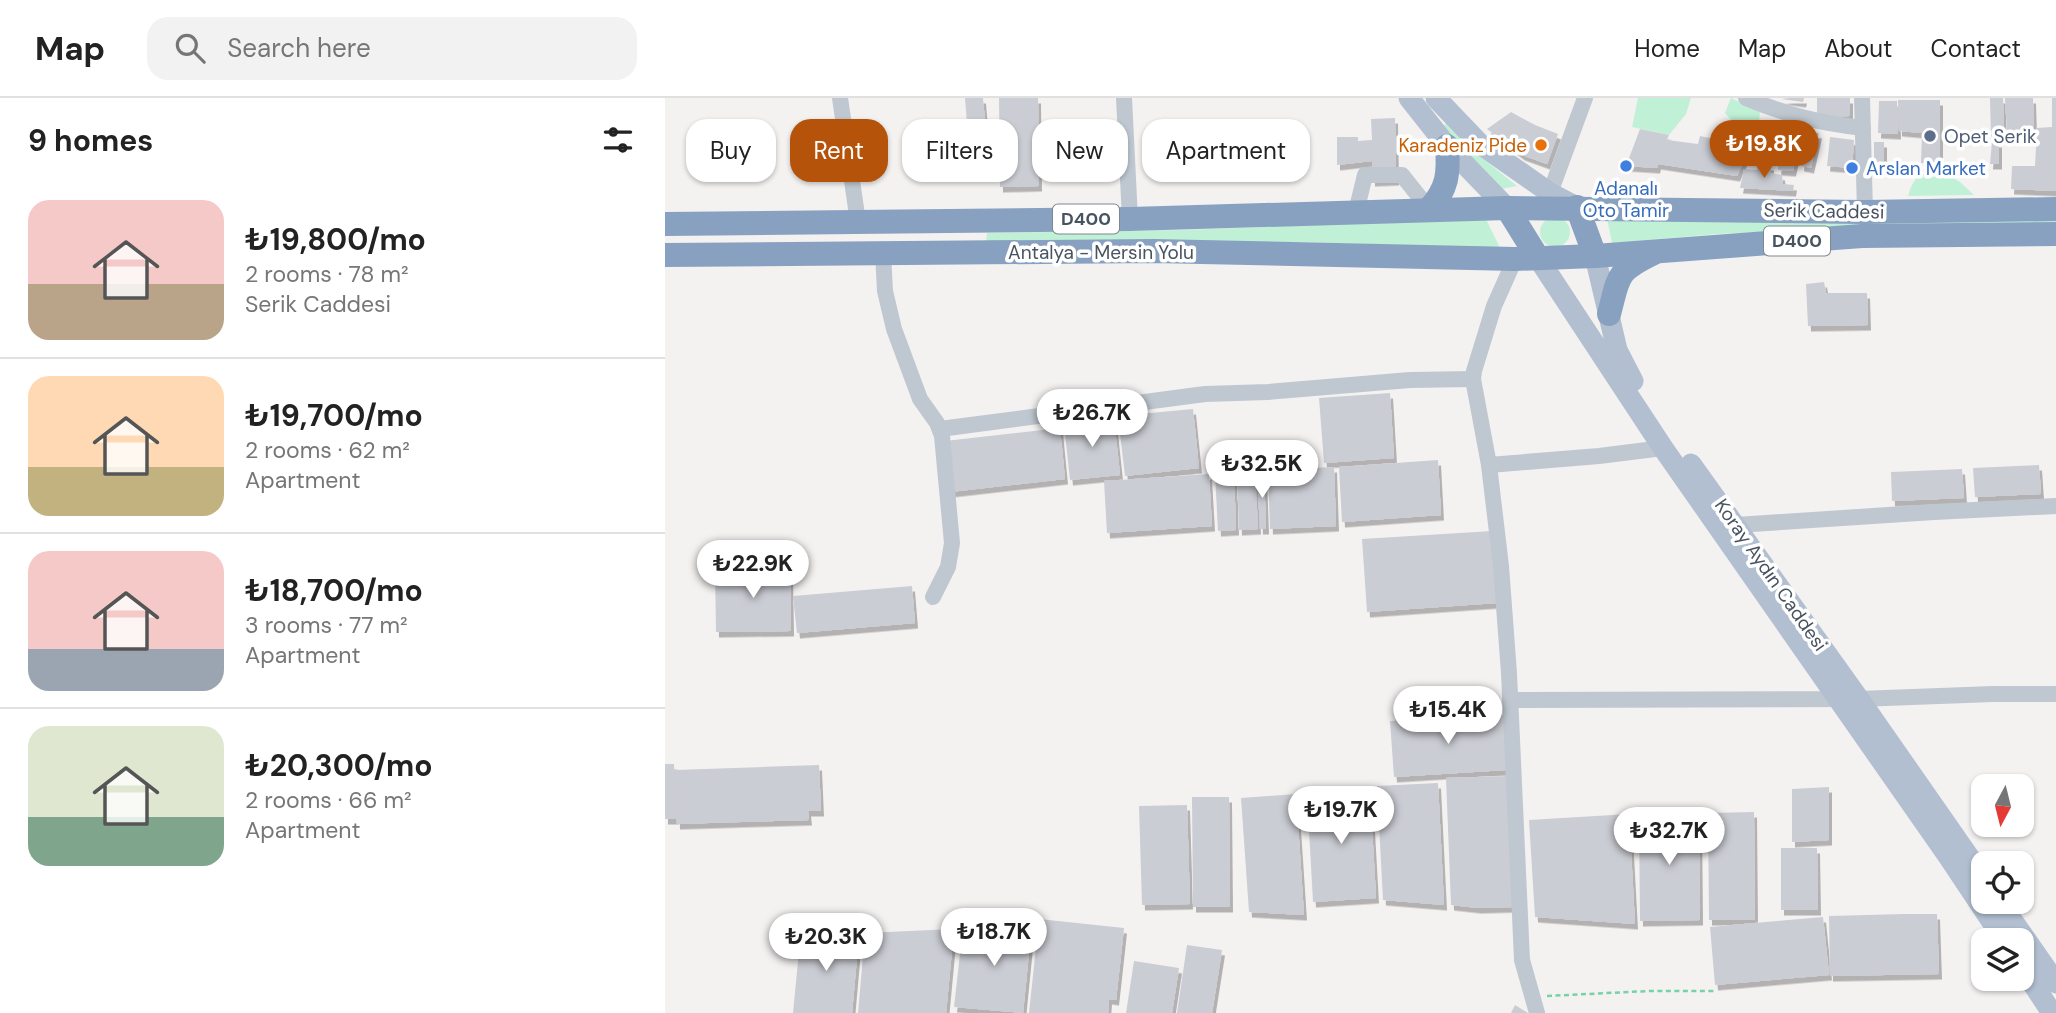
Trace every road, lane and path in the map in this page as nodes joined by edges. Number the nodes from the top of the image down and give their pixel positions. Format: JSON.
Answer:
{"nodes":[{"id":1,"x":840,"y":98,"type":"edge"},
{"id":2,"x":1124,"y":98,"type":"edge"},
{"id":3,"x":1409,"y":98,"type":"edge"},
{"id":4,"x":1436,"y":98,"type":"edge"},
{"id":5,"x":1585,"y":98,"type":"edge"},
{"id":6,"x":1862,"y":98,"type":"edge"},
{"id":7,"x":1750,"y":99,"type":"edge"},
{"id":8,"x":1863,"y":128,"type":"junction"},
{"id":9,"x":1447,"y":146,"type":"junction"},
{"id":10,"x":1550,"y":193,"type":"junction"},
{"id":11,"x":1577,"y":207,"type":"junction"},
{"id":12,"x":1507,"y":208,"type":"junction"},
{"id":13,"x":1429,"y":209,"type":"junction"},
{"id":14,"x":2056,"y":209,"type":"edge"},
{"id":15,"x":1356,"y":212,"type":"junction"},
{"id":16,"x":1865,"y":212,"type":"junction"},
{"id":17,"x":1130,"y":219,"type":"junction"},
{"id":18,"x":858,"y":222,"type":"junction"},
{"id":19,"x":665,"y":224,"type":"edge"},
{"id":20,"x":2056,"y":234,"type":"edge"},
{"id":21,"x":1657,"y":251,"type":"junction"},
{"id":22,"x":883,"y":253,"type":"junction"},
{"id":23,"x":665,"y":255,"type":"edge"},
{"id":24,"x":1595,"y":256,"type":"junction"},
{"id":25,"x":1527,"y":258,"type":"junction"},
{"id":26,"x":1609,"y":314,"type":"junction"},
{"id":27,"x":1473,"y":379,"type":"junction"},
{"id":28,"x":940,"y":429,"type":"junction"},
{"id":29,"x":1663,"y":448,"type":"junction"},
{"id":30,"x":1489,"y":465,"type":"junction"},
{"id":31,"x":2056,"y":506,"type":"edge"},
{"id":32,"x":1736,"y":525,"type":"junction"},
{"id":33,"x":933,"y":597,"type":"dead end"},
{"id":34,"x":2056,"y":695,"type":"edge"},
{"id":35,"x":1838,"y":699,"type":"junction"},
{"id":36,"x":1859,"y":699,"type":"junction"},
{"id":37,"x":1510,"y":700,"type":"junction"},
{"id":38,"x":1971,"y":860,"type":"edge"},
{"id":39,"x":2008,"y":914,"type":"edge"},
{"id":40,"x":1996,"y":928,"type":"edge"},
{"id":41,"x":2056,"y":983,"type":"edge"},
{"id":42,"x":2034,"y":986,"type":"edge"},
{"id":43,"x":1716,"y":991,"type":"dead end"},
{"id":44,"x":1533,"y":997,"type":"junction"},
{"id":45,"x":1538,"y":1013,"type":"edge"},
{"id":46,"x":2052,"y":1013,"type":"edge"}],
"edges":[{"from":1,"to":18,"type":"street"},
{"from":2,"to":17,"type":"street"},
{"from":3,"to":9,"type":"main road"},
{"from":4,"to":10,"type":"main road"},
{"from":5,"to":10,"type":"street"},
{"from":6,"to":8,"type":"street"},
{"from":7,"to":8,"type":"street"},
{"from":8,"to":16,"type":"street"},
{"from":9,"to":12,"type":"main road"},
{"from":9,"to":13,"type":"highway"},
{"from":10,"to":11,"type":"main road"},
{"from":11,"to":12,"type":"highway","name":"Serik Caddesi","number":"D400"},
{"from":11,"to":16,"type":"highway","name":"Serik Caddesi","number":"D400"},
{"from":11,"to":24,"type":"highway"},
{"from":12,"to":13,"type":"highway","name":"Antalya - Mersin Yolu","number":"D400"},
{"from":12,"to":25,"type":"highway"},
{"from":13,"to":15,"type":"highway","name":"Antalya - Mersin Yolu","number":"D400"},
{"from":13,"to":15,"type":"street"},
{"from":14,"to":16,"type":"highway","name":"Serik Caddesi","number":"D400"},
{"from":15,"to":17,"type":"highway","name":"Antalya - Mersin Yolu","number":"D400"},
{"from":17,"to":18,"type":"highway","name":"Antalya - Mersin Yolu","number":"D400"},
{"from":18,"to":19,"type":"highway","name":"Antalya - Mersin Yolu","number":"D400"},
{"from":20,"to":21,"type":"highway","name":"Serik Caddesi","number":"D400"},
{"from":21,"to":24,"type":"highway","name":"Serik Caddesi","number":"D400"},
{"from":21,"to":26,"type":"highway"},
{"from":22,"to":23,"type":"highway","name":"Antalya - Mersin Yolu","number":"D400"},
{"from":22,"to":25,"type":"highway","name":"Antalya - Mersin Yolu","number":"D400"},
{"from":22,"to":28,"type":"street"},
{"from":24,"to":25,"type":"highway","name":"Serik Caddesi","number":"D400"},
{"from":24,"to":26,"type":"main road","name":"Koray Aydın Caddesi"},
{"from":25,"to":27,"type":"street"},
{"from":25,"to":29,"type":"main road"},
{"from":26,"to":32,"type":"main road","name":"Koray Aydın Caddesi"},
{"from":27,"to":28,"type":"street"},
{"from":27,"to":30,"type":"street"},
{"from":28,"to":33,"type":"street"},
{"from":29,"to":30,"type":"street"},
{"from":29,"to":35,"type":"main road"},
{"from":30,"to":37,"type":"street"},
{"from":31,"to":32,"type":"street"},
{"from":32,"to":36,"type":"main road","name":"Koray Aydın Caddesi"},
{"from":34,"to":36,"type":"street"},
{"from":35,"to":36,"type":"street"},
{"from":35,"to":37,"type":"street"},
{"from":35,"to":40,"type":"main road"},
{"from":36,"to":38,"type":"main road","name":"Koray Aydın Caddesi"},
{"from":37,"to":44,"type":"street"},
{"from":39,"to":41,"type":"main road"},
{"from":42,"to":46,"type":"main road"},
{"from":43,"to":44,"type":"path"},
{"from":44,"to":45,"type":"street"}]}
